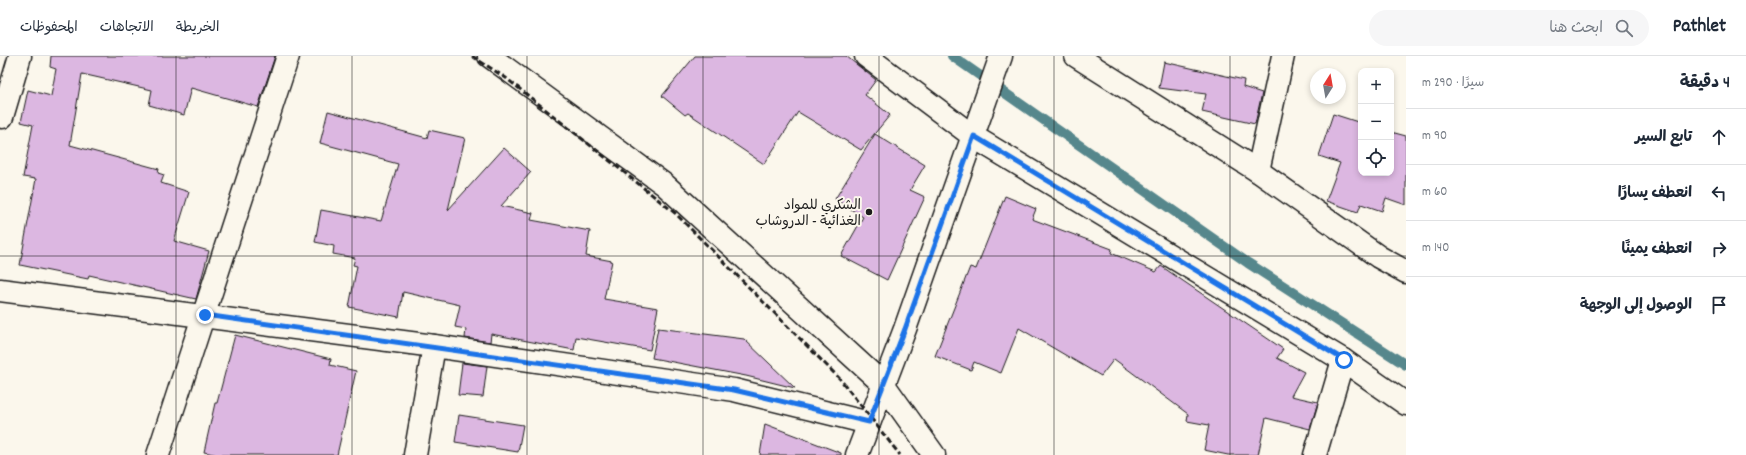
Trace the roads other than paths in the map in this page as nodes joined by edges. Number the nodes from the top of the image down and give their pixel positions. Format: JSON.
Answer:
{"nodes":[{"id":1,"x":20,"y":56,"type":"edge"},
{"id":2,"x":288,"y":56,"type":"edge"},
{"id":3,"x":489,"y":56,"type":"edge"},
{"id":4,"x":866,"y":56,"type":"edge"},
{"id":5,"x":1001,"y":56,"type":"edge"},
{"id":6,"x":1076,"y":56,"type":"edge"},
{"id":7,"x":1283,"y":56,"type":"edge"},
{"id":8,"x":2,"y":117,"type":"dead end"},
{"id":9,"x":974,"y":136,"type":"junction"},
{"id":10,"x":1258,"y":171,"type":"junction"},
{"id":11,"x":1406,"y":272,"type":"edge"},
{"id":12,"x":0,"y":290,"type":"edge"},
{"id":13,"x":205,"y":315,"type":"junction"},
{"id":14,"x":434,"y":346,"type":"junction"},
{"id":15,"x":1344,"y":360,"type":"junction"},
{"id":16,"x":884,"y":385,"type":"junction"},
{"id":17,"x":1406,"y":404,"type":"edge"},
{"id":18,"x":869,"y":422,"type":"junction"},
{"id":19,"x":158,"y":455,"type":"edge"},
{"id":20,"x":415,"y":455,"type":"edge"},
{"id":21,"x":857,"y":455,"type":"edge"},
{"id":22,"x":934,"y":455,"type":"edge"},
{"id":23,"x":1315,"y":455,"type":"edge"}],
"edges":[{"from":1,"to":8,"type":"street"},
{"from":2,"to":13,"type":"street"},
{"from":3,"to":16,"type":"street"},
{"from":4,"to":9,"type":"street"},
{"from":5,"to":9,"type":"street"},
{"from":6,"to":10,"type":"street"},
{"from":7,"to":10,"type":"street"},
{"from":9,"to":15,"type":"street"},
{"from":9,"to":16,"type":"street"},
{"from":10,"to":11,"type":"street"},
{"from":12,"to":13,"type":"street"},
{"from":13,"to":14,"type":"street"},
{"from":13,"to":19,"type":"street"},
{"from":14,"to":18,"type":"street"},
{"from":14,"to":20,"type":"street"},
{"from":15,"to":17,"type":"street"},
{"from":15,"to":23,"type":"street"},
{"from":16,"to":18,"type":"street"},
{"from":16,"to":22,"type":"street"},
{"from":18,"to":21,"type":"street"}]}
